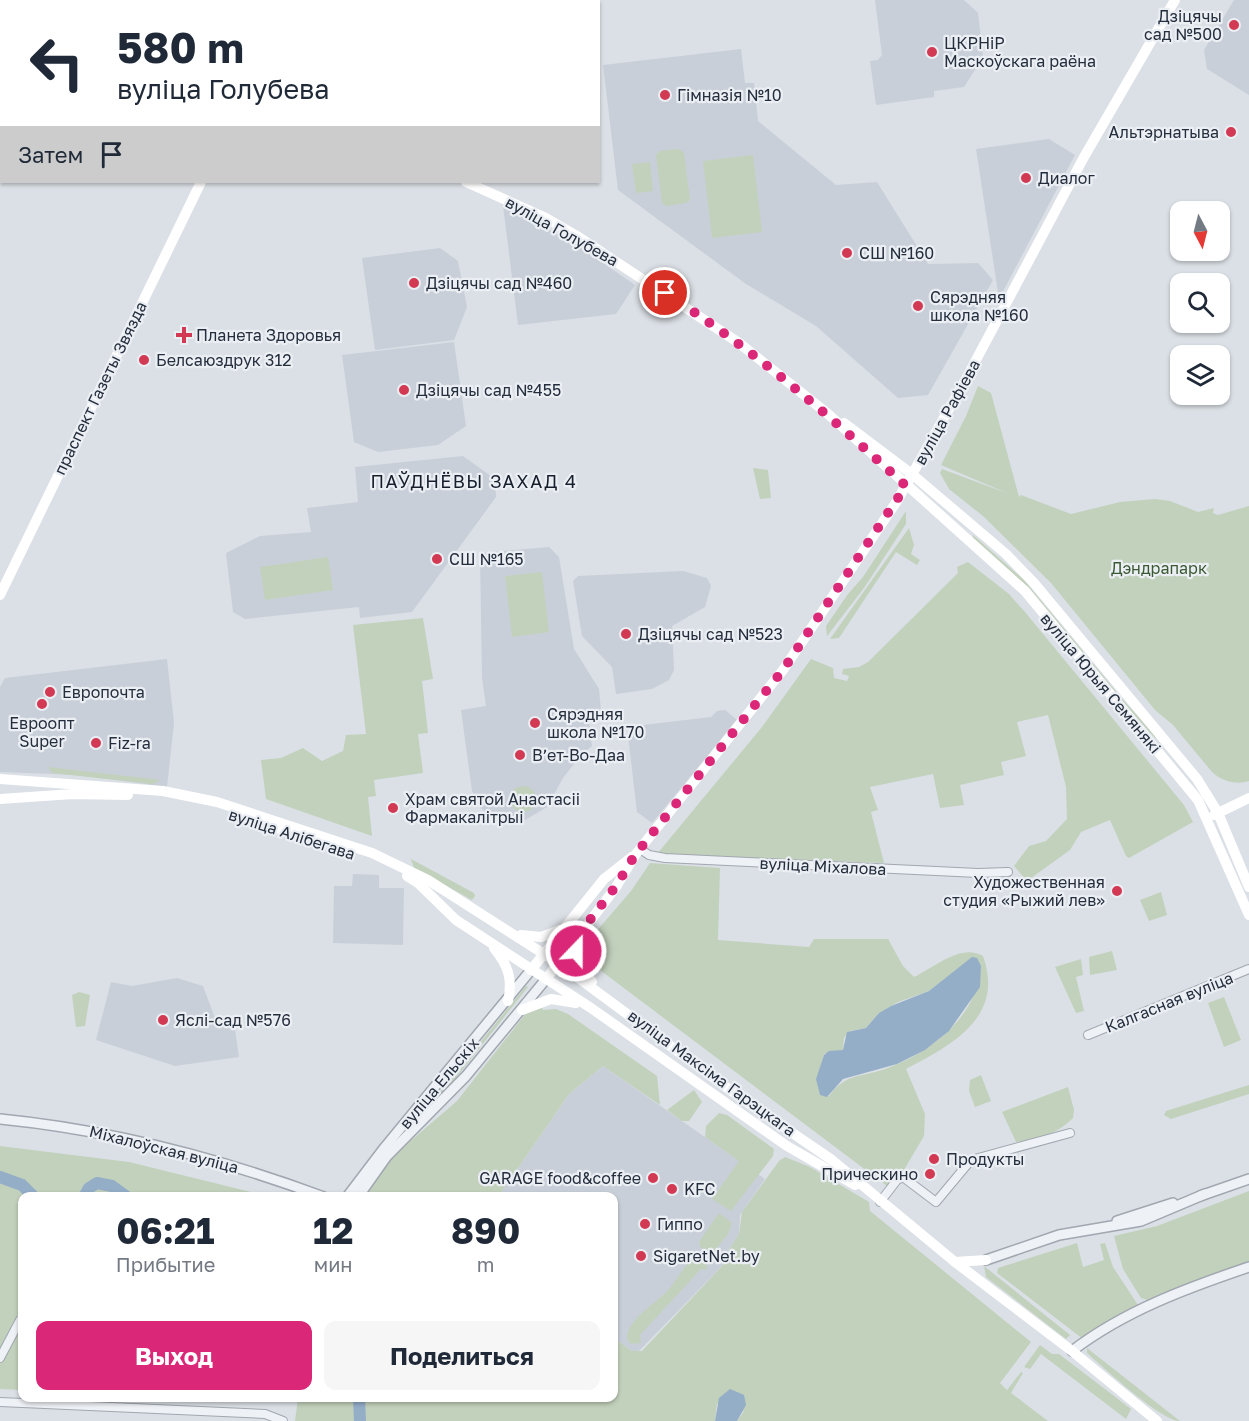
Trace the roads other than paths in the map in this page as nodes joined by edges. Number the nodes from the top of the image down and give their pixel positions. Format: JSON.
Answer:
{"nodes":[{"id":1,"x":1175,"y":0,"type":"edge"},
{"id":2,"x":201,"y":183,"type":"edge"},
{"id":3,"x":468,"y":183,"type":"edge"},
{"id":4,"x":828,"y":414,"type":"junction"},
{"id":5,"x":913,"y":475,"type":"junction"},
{"id":6,"x":906,"y":486,"type":"junction"},
{"id":7,"x":0,"y":595,"type":"edge"},
{"id":8,"x":0,"y":779,"type":"edge"},
{"id":9,"x":1249,"y":798,"type":"edge"},
{"id":10,"x":0,"y":799,"type":"edge"},
{"id":11,"x":1213,"y":816,"type":"junction"},
{"id":12,"x":637,"y":852,"type":"junction"},
{"id":13,"x":1008,"y":872,"type":"dead end"},
{"id":14,"x":1249,"y":887,"type":"edge"},
{"id":15,"x":1249,"y":915,"type":"edge"},
{"id":16,"x":569,"y":922,"type":"junction"},
{"id":17,"x":515,"y":933,"type":"junction"},
{"id":18,"x":580,"y":933,"type":"junction"},
{"id":19,"x":489,"y":941,"type":"junction"},
{"id":20,"x":552,"y":958,"type":"junction"},
{"id":21,"x":531,"y":969,"type":"junction"},
{"id":22,"x":1249,"y":969,"type":"edge"},
{"id":23,"x":546,"y":979,"type":"junction"},
{"id":24,"x":602,"y":994,"type":"junction"},
{"id":25,"x":508,"y":1001,"type":"junction"},
{"id":26,"x":591,"y":1008,"type":"junction"},
{"id":27,"x":522,"y":1010,"type":"junction"},
{"id":28,"x":1088,"y":1035,"type":"dead end"},
{"id":29,"x":722,"y":1083,"type":"junction"},
{"id":30,"x":713,"y":1096,"type":"junction"},
{"id":31,"x":0,"y":1119,"type":"edge"},
{"id":32,"x":1070,"y":1133,"type":"dead end"},
{"id":33,"x":1249,"y":1179,"type":"edge"},
{"id":34,"x":310,"y":1192,"type":"edge"},
{"id":35,"x":351,"y":1192,"type":"edge"},
{"id":36,"x":362,"y":1192,"type":"edge"},
{"id":37,"x":868,"y":1192,"type":"junction"},
{"id":38,"x":880,"y":1202,"type":"junction"},
{"id":39,"x":986,"y":1260,"type":"junction"},
{"id":40,"x":955,"y":1262,"type":"junction"},
{"id":41,"x":1249,"y":1267,"type":"edge"},
{"id":42,"x":982,"y":1283,"type":"junction"},
{"id":43,"x":18,"y":1324,"type":"edge"},
{"id":44,"x":1072,"y":1352,"type":"junction"},
{"id":45,"x":0,"y":1358,"type":"edge"},
{"id":46,"x":0,"y":1402,"type":"edge"},
{"id":47,"x":283,"y":1421,"type":"edge"},
{"id":48,"x":1157,"y":1421,"type":"edge"}],
"edges":[{"from":1,"to":5,"type":"main road","name":"вуліца Рафіева"},
{"from":2,"to":7,"type":"main road","name":"праспект Газеты Звязда"},
{"from":3,"to":4,"type":"main road","name":"вуліца Голубева"},
{"from":4,"to":5,"type":"main road","name":"вуліца Голубева"},
{"from":4,"to":6,"type":"main road","name":"вуліца Голубева"},
{"from":5,"to":6,"type":"main road","name":"вуліца Рафіева"},
{"from":5,"to":11,"type":"main road","name":"вуліца Юрыя Семянякі"},
{"from":6,"to":11,"type":"main road","name":"вуліца Юрыя Семянякі"},
{"from":6,"to":12,"type":"main road","name":"вуліца Рафіева"},
{"from":8,"to":17,"type":"main road","name":"вуліца Алібегава"},
{"from":9,"to":11,"type":"main road"},
{"from":10,"to":19,"type":"main road","name":"вуліца Алібегава"},
{"from":11,"to":14,"type":"main road","name":"вуліца Юрыя Семянякі"},
{"from":11,"to":15,"type":"main road","name":"вуліца Юрыя Семянякі"},
{"from":12,"to":13,"type":"street","name":"вуліца Міхалова"},
{"from":12,"to":16,"type":"main road","name":"вуліца Рафіева"},
{"from":12,"to":18,"type":"main road","name":"вуліца Рафіева"},
{"from":16,"to":17,"type":"main road"},
{"from":16,"to":20,"type":"main road","name":"вуліца Рафіева"},
{"from":17,"to":20,"type":"main road","name":"вуліца Алібегава"},
{"from":18,"to":20,"type":"main road","name":"вуліца Рафіева"},
{"from":18,"to":24,"type":"main road"},
{"from":19,"to":21,"type":"main road","name":"вуліца Алібегава"},
{"from":19,"to":25,"type":"main road"},
{"from":20,"to":21,"type":"main road","name":"вуліца Рафіева"},
{"from":20,"to":23,"type":"main road","name":"вуліца Рафіева"},
{"from":20,"to":24,"type":"main road","name":"вуліца Максіма Гарэцкага"},
{"from":21,"to":23,"type":"main road","name":"вуліца Алібегава"},
{"from":21,"to":25,"type":"street","name":"вуліца Ельскіх"},
{"from":22,"to":28,"type":"street","name":"Калгасная вуліца"},
{"from":23,"to":26,"type":"main road","name":"вуліца Максіма Гарэцкага"},
{"from":23,"to":27,"type":"street","name":"вуліца Ельскіх"},
{"from":24,"to":29,"type":"main road","name":"вуліца Максіма Гарэцкага"},
{"from":25,"to":35,"type":"street","name":"вуліца Ельскіх"},
{"from":26,"to":27,"type":"main road"},
{"from":26,"to":30,"type":"main road","name":"вуліца Максіма Гарэцкага"},
{"from":27,"to":36,"type":"street","name":"вуліца Ельскіх"},
{"from":29,"to":30,"type":"main road"},
{"from":29,"to":37,"type":"main road","name":"вуліца Максіма Гарэцкага"},
{"from":30,"to":37,"type":"main road","name":"вуліца Максіма Гарэцкага"},
{"from":31,"to":34,"type":"street","name":"Міхалоўская вуліца"},
{"from":32,"to":38,"type":"street"},
{"from":33,"to":39,"type":"street"},
{"from":37,"to":38,"type":"main road","name":"вуліца Максіма Гарэцкага"},
{"from":38,"to":40,"type":"main road","name":"вуліца Максіма Гарэцкага"},
{"from":39,"to":40,"type":"main road"},
{"from":39,"to":42,"type":"main road"},
{"from":40,"to":42,"type":"main road","name":"вуліца Максіма Гарэцкага"},
{"from":41,"to":44,"type":"street"},
{"from":42,"to":44,"type":"main road","name":"вуліца Максіма Гарэцкага"},
{"from":43,"to":45,"type":"street"},
{"from":44,"to":48,"type":"main road","name":"вуліца Максіма Гарэцкага"},
{"from":46,"to":47,"type":"street"}]}
